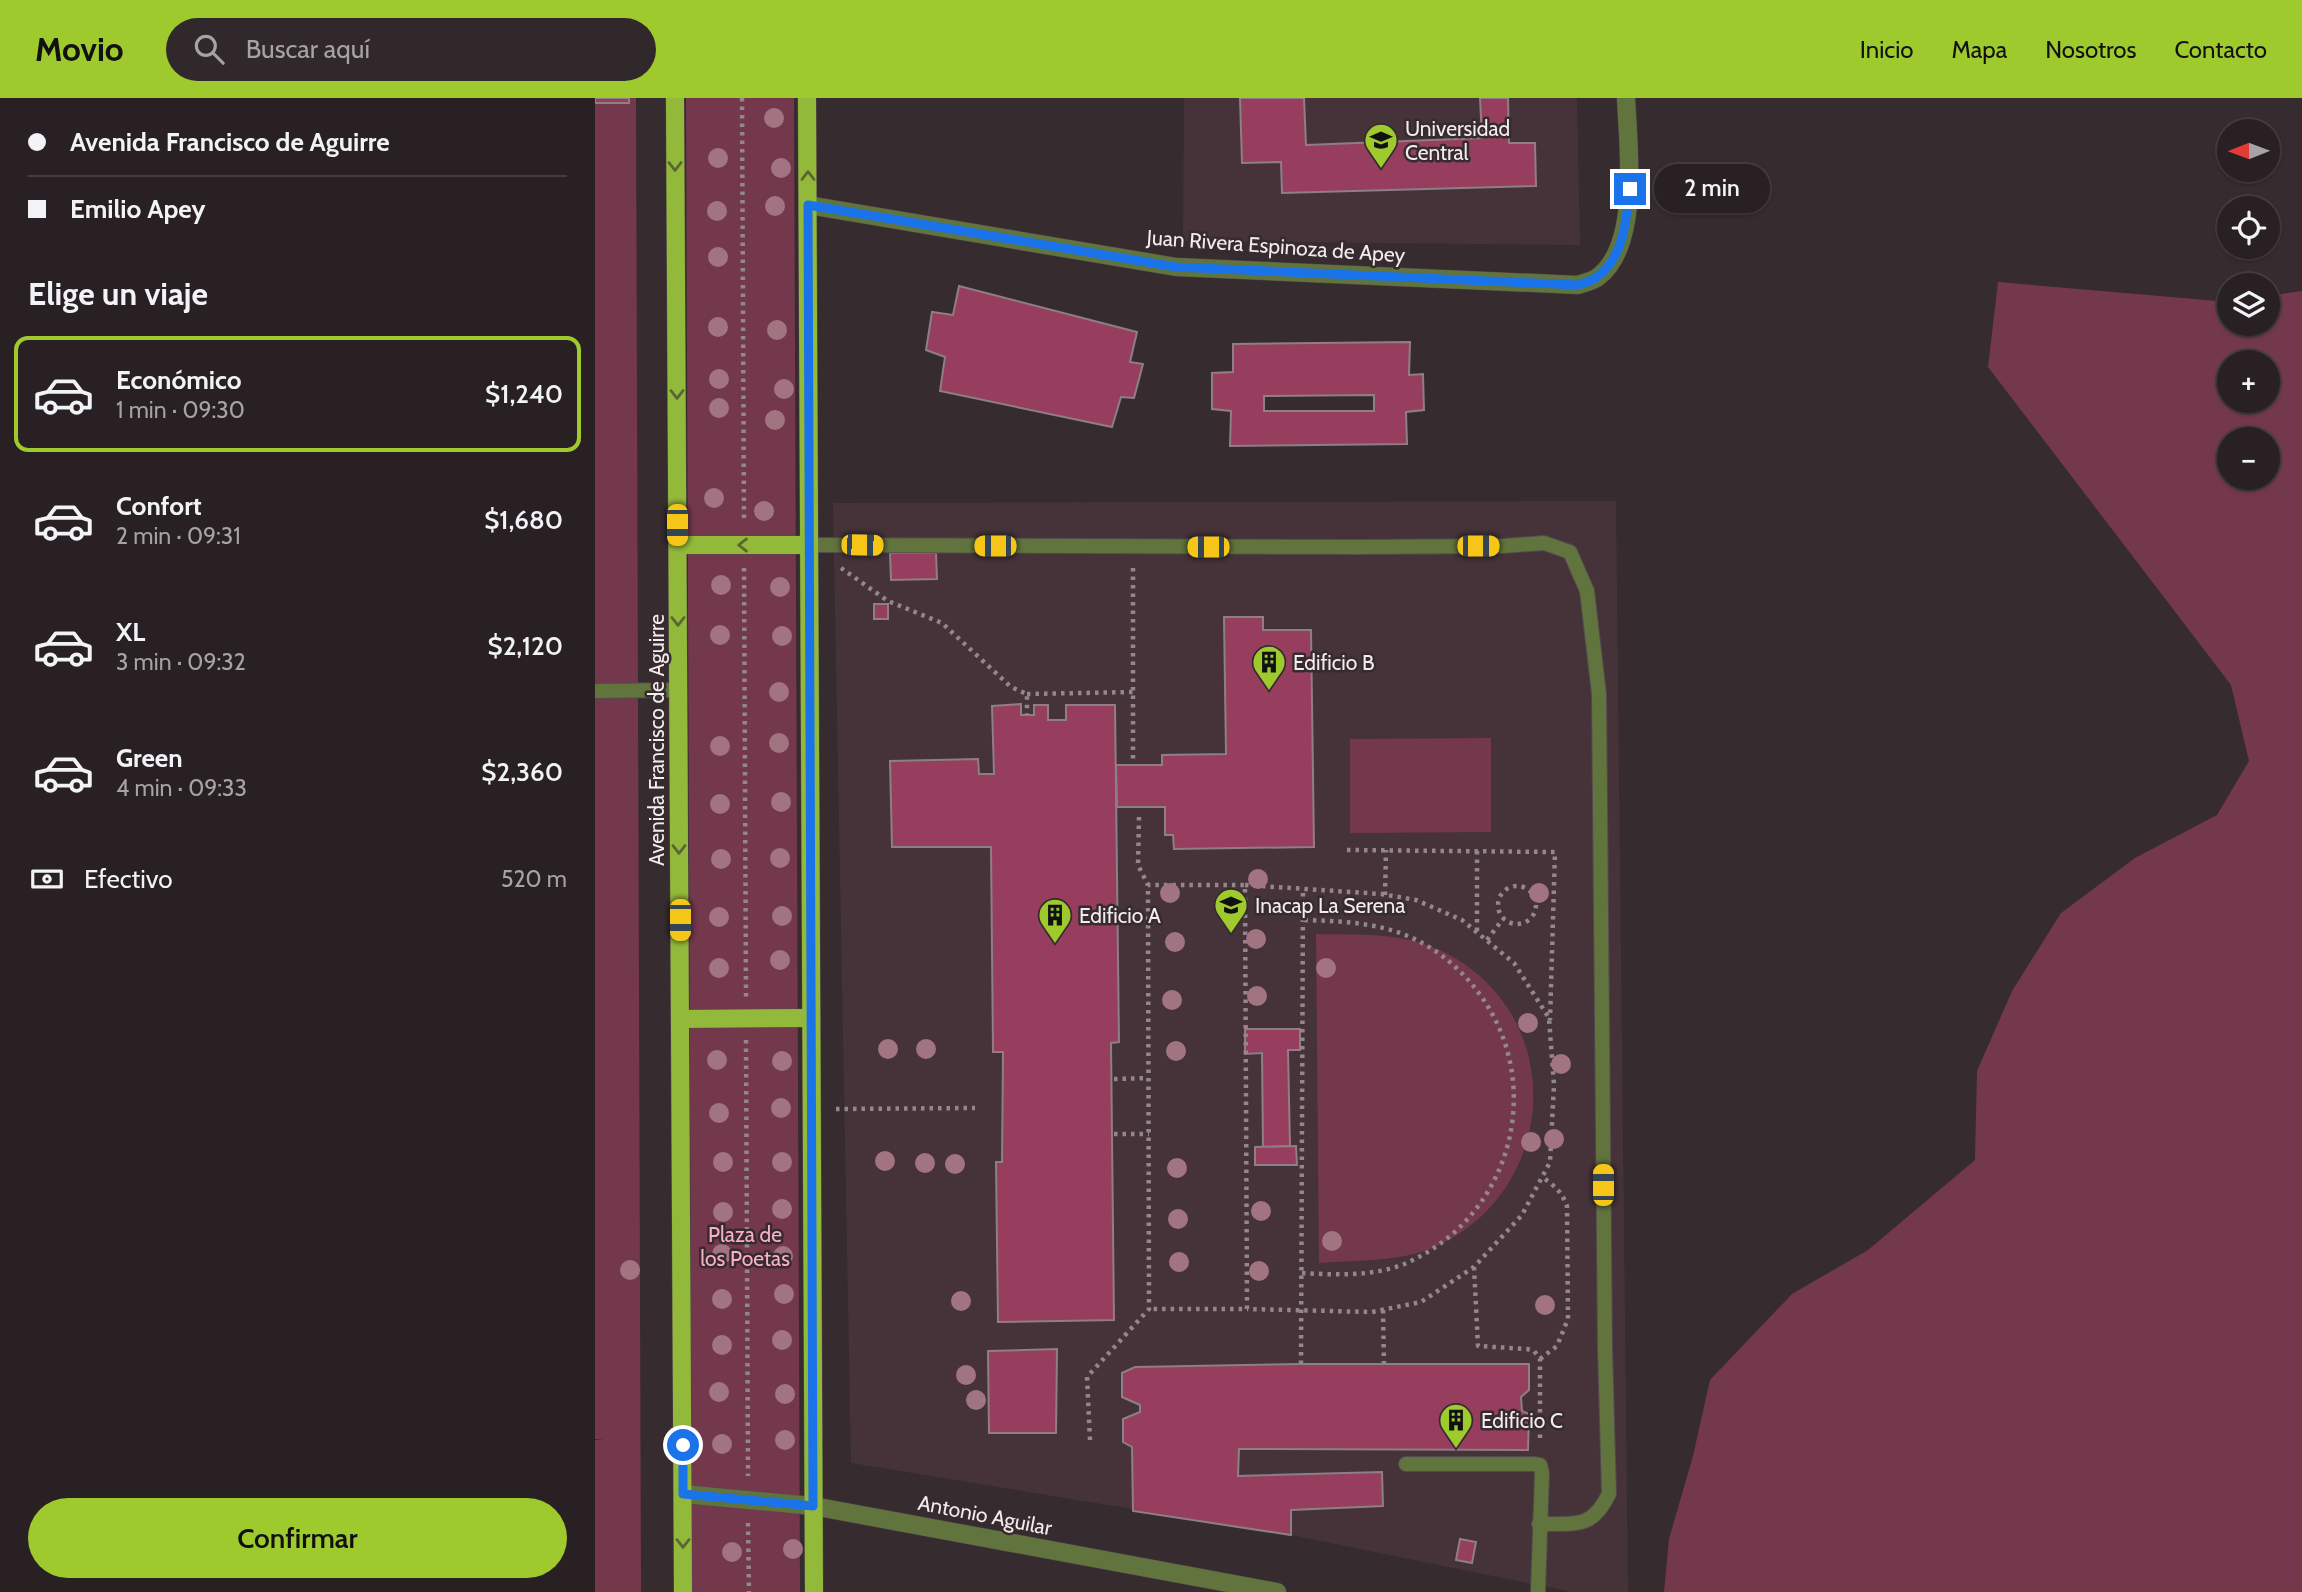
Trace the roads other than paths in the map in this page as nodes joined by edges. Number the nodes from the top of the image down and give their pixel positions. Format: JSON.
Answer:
{"nodes":[{"id":1,"x":675,"y":98,"type":"edge"},
{"id":2,"x":807,"y":98,"type":"edge"},
{"id":3,"x":1626,"y":98,"type":"edge"},
{"id":4,"x":808,"y":205,"type":"junction"},
{"id":5,"x":678,"y":545,"type":"junction"},
{"id":6,"x":809,"y":545,"type":"junction"},
{"id":7,"x":679,"y":690,"type":"junction"},
{"id":8,"x":595,"y":691,"type":"edge"},
{"id":9,"x":811,"y":1018,"type":"junction"},
{"id":10,"x":680,"y":1019,"type":"junction"},
{"id":11,"x":1406,"y":1464,"type":"dead end"},
{"id":12,"x":683,"y":1494,"type":"junction"},
{"id":13,"x":813,"y":1506,"type":"junction"},
{"id":14,"x":1539,"y":1524,"type":"junction"},
{"id":15,"x":683,"y":1592,"type":"edge"},
{"id":16,"x":814,"y":1592,"type":"edge"},
{"id":17,"x":1274,"y":1592,"type":"edge"},
{"id":18,"x":1538,"y":1592,"type":"edge"}],
"edges":[{"from":1,"to":5,"type":"main road","name":"Avenida Francisco de Aguirre","one_way":true},
{"from":4,"to":2,"type":"main road","one_way":true},
{"from":3,"to":4,"type":"street","name":"Juan Rivera Espinoza de Apey"},
{"from":4,"to":6,"type":"main road"},
{"from":6,"to":5,"type":"main road","one_way":true},
{"from":5,"to":7,"type":"main road","name":"Avenida Francisco de Aguirre","one_way":true},
{"from":6,"to":9,"type":"main road"},
{"from":6,"to":14,"type":"lane"},
{"from":7,"to":8,"type":"lane"},
{"from":7,"to":10,"type":"main road","name":"Avenida Francisco de Aguirre","one_way":true},
{"from":9,"to":10,"type":"main road"},
{"from":9,"to":13,"type":"main road"},
{"from":10,"to":12,"type":"main road","name":"Avenida Francisco de Aguirre"},
{"from":11,"to":14,"type":"lane"},
{"from":12,"to":13,"type":"street","name":"Antonio Aguilar"},
{"from":12,"to":15,"type":"main road","name":"Avenida Francisco de Aguirre","one_way":true},
{"from":13,"to":16,"type":"main road"},
{"from":13,"to":17,"type":"street","name":"Antonio Aguilar"},
{"from":14,"to":18,"type":"lane"}]}
